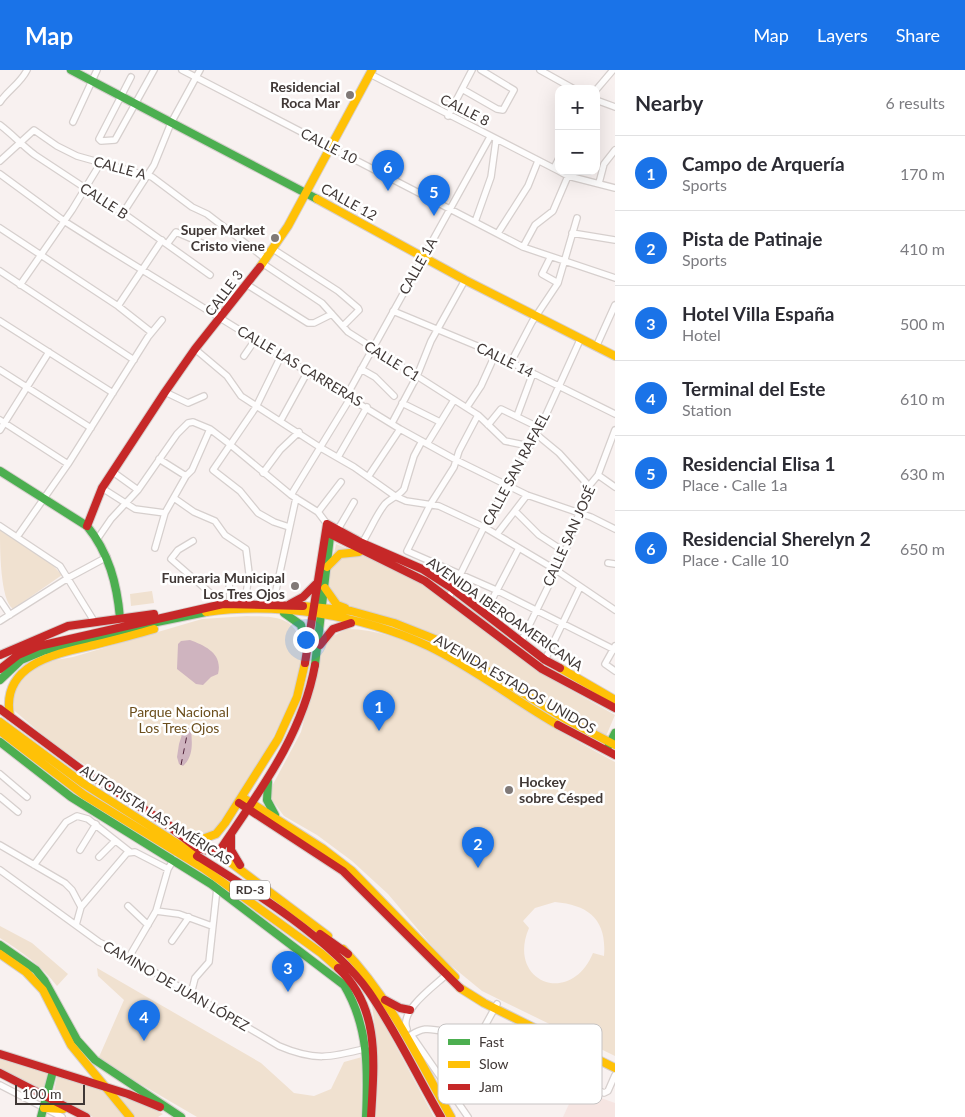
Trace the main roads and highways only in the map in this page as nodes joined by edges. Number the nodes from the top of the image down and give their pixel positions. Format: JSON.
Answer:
{"nodes":[{"id":1,"x":70,"y":70,"type":"edge"},
{"id":2,"x":362,"y":70,"type":"edge"},
{"id":3,"x":371,"y":72,"type":"edge"},
{"id":4,"x":307,"y":193,"type":"junction"},
{"id":5,"x":615,"y":356,"type":"edge"},
{"id":6,"x":0,"y":471,"type":"edge"},
{"id":7,"x":87,"y":526,"type":"junction"},
{"id":8,"x":330,"y":530,"type":"junction"},
{"id":9,"x":362,"y":552,"type":"junction"},
{"id":10,"x":327,"y":567,"type":"junction"},
{"id":11,"x":317,"y":582,"type":"junction"},
{"id":12,"x":325,"y":587,"type":"junction"},
{"id":13,"x":289,"y":604,"type":"junction"},
{"id":14,"x":314,"y":607,"type":"junction"},
{"id":15,"x":323,"y":607,"type":"junction"},
{"id":16,"x":280,"y":611,"type":"junction"},
{"id":17,"x":192,"y":612,"type":"junction"},
{"id":18,"x":351,"y":612,"type":"junction"},
{"id":19,"x":312,"y":615,"type":"junction"},
{"id":20,"x":322,"y":617,"type":"junction"},
{"id":21,"x":120,"y":618,"type":"junction"},
{"id":22,"x":356,"y":622,"type":"junction"},
{"id":23,"x":98,"y":631,"type":"junction"},
{"id":24,"x":88,"y":637,"type":"junction"},
{"id":25,"x":307,"y":652,"type":"junction"},
{"id":26,"x":318,"y":652,"type":"junction"},
{"id":27,"x":0,"y":655,"type":"edge"},
{"id":28,"x":0,"y":669,"type":"edge"},
{"id":29,"x":0,"y":680,"type":"edge"},
{"id":30,"x":615,"y":700,"type":"edge"},
{"id":31,"x":615,"y":708,"type":"edge"},
{"id":32,"x":0,"y":709,"type":"edge"},
{"id":33,"x":11,"y":718,"type":"junction"},
{"id":34,"x":0,"y":722,"type":"edge"},
{"id":35,"x":0,"y":731,"type":"edge"},
{"id":36,"x":615,"y":733,"type":"edge"},
{"id":37,"x":0,"y":742,"type":"edge"},
{"id":38,"x":612,"y":750,"type":"edge"},
{"id":39,"x":271,"y":773,"type":"junction"},
{"id":40,"x":241,"y":800,"type":"junction"},
{"id":41,"x":250,"y":806,"type":"junction"},
{"id":42,"x":165,"y":823,"type":"junction"},
{"id":43,"x":284,"y":823,"type":"junction"},
{"id":44,"x":275,"y":825,"type":"junction"},
{"id":45,"x":236,"y":826,"type":"junction"},
{"id":46,"x":231,"y":834,"type":"junction"},
{"id":47,"x":197,"y":841,"type":"junction"},
{"id":48,"x":218,"y":853,"type":"junction"},
{"id":49,"x":202,"y":868,"type":"junction"},
{"id":50,"x":261,"y":884,"type":"junction"},
{"id":51,"x":256,"y":894,"type":"junction"},
{"id":52,"x":0,"y":945,"type":"edge"},
{"id":53,"x":0,"y":954,"type":"edge"},
{"id":54,"x":348,"y":954,"type":"junction"},
{"id":55,"x":344,"y":985,"type":"junction"},
{"id":56,"x":383,"y":998,"type":"junction"},
{"id":57,"x":496,"y":1006,"type":"junction"},
{"id":58,"x":410,"y":1010,"type":"road end"},
{"id":59,"x":531,"y":1024,"type":"edge"},
{"id":60,"x":66,"y":1029,"type":"junction"},
{"id":61,"x":0,"y":1054,"type":"edge"},
{"id":62,"x":602,"y":1056,"type":"edge"},
{"id":63,"x":602,"y":1061,"type":"edge"},
{"id":64,"x":615,"y":1062,"type":"edge"},
{"id":65,"x":86,"y":1065,"type":"junction"},
{"id":66,"x":615,"y":1068,"type":"edge"},
{"id":67,"x":53,"y":1071,"type":"junction"},
{"id":68,"x":0,"y":1073,"type":"edge"},
{"id":69,"x":78,"y":1080,"type":"junction"},
{"id":70,"x":105,"y":1088,"type":"junction"},
{"id":71,"x":438,"y":1092,"type":"edge"},
{"id":72,"x":46,"y":1097,"type":"junction"},
{"id":73,"x":444,"y":1104,"type":"edge"},
{"id":74,"x":44,"y":1108,"type":"junction"},
{"id":75,"x":41,"y":1117,"type":"edge"},
{"id":76,"x":86,"y":1117,"type":"edge"},
{"id":77,"x":130,"y":1117,"type":"edge"},
{"id":78,"x":179,"y":1117,"type":"edge"},
{"id":79,"x":366,"y":1117,"type":"edge"},
{"id":80,"x":371,"y":1117,"type":"edge"},
{"id":81,"x":441,"y":1117,"type":"edge"},
{"id":82,"x":451,"y":1117,"type":"edge"}],
"edges":[{"from":1,"to":4,"type":"main road","name":"CALLE 12"},
{"from":2,"to":3,"type":"main road","name":"CALLE 8"},
{"from":3,"to":4,"type":"main road","name":"CALLE 3"},
{"from":4,"to":5,"type":"main road","name":"CALLE 12"},
{"from":4,"to":7,"type":"main road","name":"CALLE 3"},
{"from":6,"to":7,"type":"main road"},
{"from":7,"to":21,"type":"main road"},
{"from":8,"to":9,"type":"main road","name":"AVENIDA IBEROAMERICANA"},
{"from":8,"to":10,"type":"main road"},
{"from":8,"to":11,"type":"main road"},
{"from":8,"to":30,"type":"main road","name":"AVENIDA IBEROAMERICANA"},
{"from":9,"to":10,"type":"main road"},
{"from":9,"to":31,"type":"main road","name":"AVENIDA IBEROAMERICANA"},
{"from":10,"to":12,"type":"main road"},
{"from":11,"to":13,"type":"main road"},
{"from":11,"to":14,"type":"main road"},
{"from":12,"to":15,"type":"main road"},
{"from":12,"to":18,"type":"main road"},
{"from":13,"to":14,"type":"main road","name":"AVENIDA ESTADOS UNIDOS"},
{"from":13,"to":17,"type":"main road","name":"AVENIDA ESTADOS UNIDOS"},
{"from":14,"to":15,"type":"main road","name":"AVENIDA ESTADOS UNIDOS"},
{"from":14,"to":19,"type":"main road"},
{"from":15,"to":18,"type":"main road","name":"AVENIDA ESTADOS UNIDOS"},
{"from":15,"to":20,"type":"main road"},
{"from":16,"to":17,"type":"main road","name":"AVENIDA ESTADOS UNIDOS"},
{"from":16,"to":19,"type":"main road","name":"AVENIDA ESTADOS UNIDOS"},
{"from":16,"to":25,"type":"main road"},
{"from":17,"to":21,"type":"main road"},
{"from":17,"to":23,"type":"main road","name":"AVENIDA ESTADOS UNIDOS"},
{"from":17,"to":24,"type":"main road","name":"AVENIDA ESTADOS UNIDOS"},
{"from":17,"to":33,"type":"main road"},
{"from":18,"to":38,"type":"main road","name":"AVENIDA ESTADOS UNIDOS"},
{"from":19,"to":20,"type":"main road","name":"AVENIDA ESTADOS UNIDOS"},
{"from":19,"to":25,"type":"main road"},
{"from":20,"to":22,"type":"main road","name":"AVENIDA ESTADOS UNIDOS"},
{"from":20,"to":26,"type":"main road"},
{"from":21,"to":23,"type":"main road"},
{"from":21,"to":27,"type":"main road"},
{"from":22,"to":26,"type":"main road"},
{"from":22,"to":38,"type":"main road","name":"AVENIDA ESTADOS UNIDOS"},
{"from":23,"to":24,"type":"main road","name":"AVENIDA ESTADOS UNIDOS"},
{"from":24,"to":28,"type":"main road","name":"AVENIDA ESTADOS UNIDOS"},
{"from":24,"to":29,"type":"main road","name":"AVENIDA ESTADOS UNIDOS"},
{"from":25,"to":40,"type":"main road"},
{"from":26,"to":39,"type":"main road"},
{"from":32,"to":33,"type":"main road"},
{"from":33,"to":42,"type":"main road"},
{"from":34,"to":51,"type":"main road","name":"AUTOPISTA LAS AMÉRICAS","number":"RD-3"},
{"from":35,"to":49,"type":"main road","name":"AUTOPISTA LAS AMÉRICAS","number":"RD-3"},
{"from":36,"to":38,"type":"main road"},
{"from":37,"to":55,"type":"main road"},
{"from":39,"to":41,"type":"main road"},
{"from":39,"to":43,"type":"main road"},
{"from":40,"to":41,"type":"main road"},
{"from":40,"to":47,"type":"main road"},
{"from":41,"to":43,"type":"main road"},
{"from":41,"to":44,"type":"main road"},
{"from":41,"to":45,"type":"main road"},
{"from":42,"to":47,"type":"main road"},
{"from":42,"to":48,"type":"main road"},
{"from":43,"to":57,"type":"main road"},
{"from":44,"to":45,"type":"main road"},
{"from":44,"to":57,"type":"main road"},
{"from":45,"to":46,"type":"main road"},
{"from":46,"to":48,"type":"main road"},
{"from":46,"to":50,"type":"main road"},
{"from":47,"to":48,"type":"main road"},
{"from":48,"to":50,"type":"main road"},
{"from":49,"to":55,"type":"main road"},
{"from":49,"to":80,"type":"main road","name":"AUTOPISTA LAS AMÉRICAS","number":"RD-3"},
{"from":50,"to":54,"type":"main road"},
{"from":51,"to":54,"type":"main road"},
{"from":51,"to":81,"type":"main road","name":"AUTOPISTA LAS AMÉRICAS","number":"RD-3"},
{"from":52,"to":60,"type":"main road"},
{"from":53,"to":60,"type":"main road"},
{"from":54,"to":56,"type":"main road"},
{"from":55,"to":79,"type":"main road"},
{"from":56,"to":58,"type":"main road"},
{"from":56,"to":71,"type":"main road"},
{"from":57,"to":59,"type":"main road"},
{"from":60,"to":65,"type":"main road"},
{"from":60,"to":78,"type":"main road"},
{"from":61,"to":67,"type":"main road"},
{"from":62,"to":64,"type":"main road"},
{"from":63,"to":66,"type":"main road"},
{"from":65,"to":69,"type":"main road"},
{"from":65,"to":70,"type":"main road"},
{"from":67,"to":69,"type":"main road"},
{"from":67,"to":72,"type":"main road"},
{"from":68,"to":72,"type":"main road"},
{"from":69,"to":70,"type":"main road"},
{"from":70,"to":77,"type":"main road"},
{"from":70,"to":78,"type":"main road"},
{"from":72,"to":74,"type":"main road"},
{"from":72,"to":76,"type":"main road"},
{"from":73,"to":82,"type":"main road"},
{"from":74,"to":75,"type":"main road"},
{"from":74,"to":76,"type":"main road"}]}
